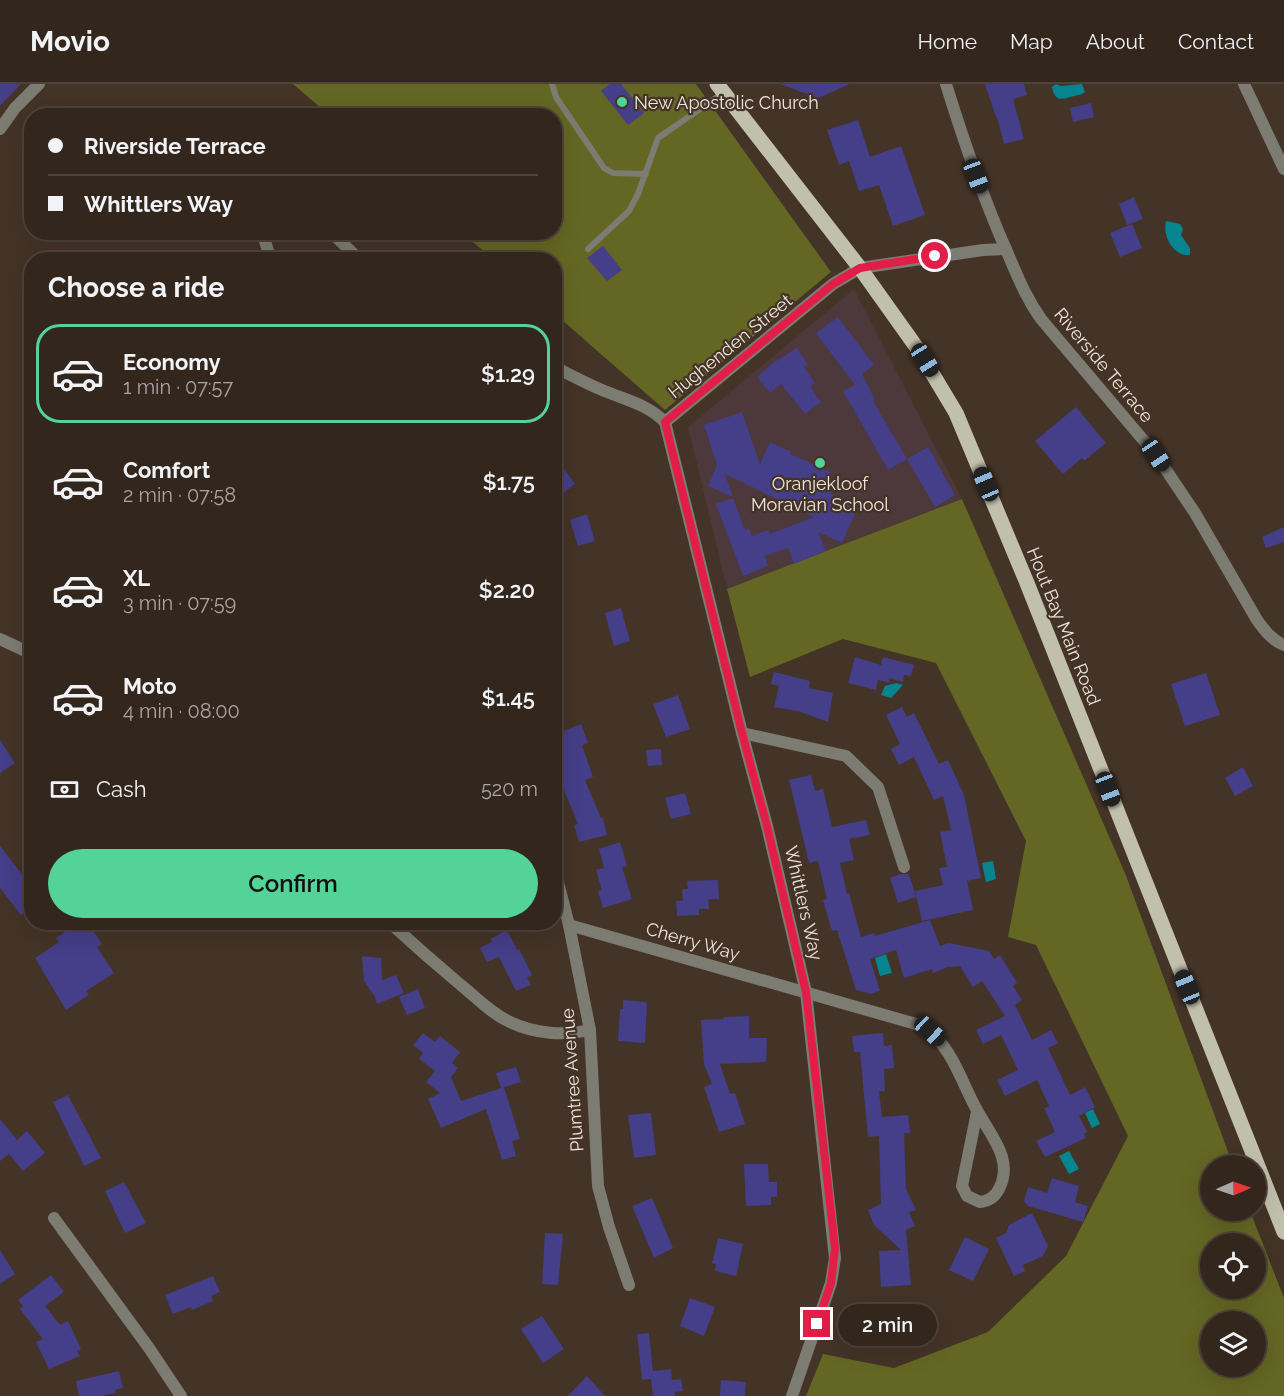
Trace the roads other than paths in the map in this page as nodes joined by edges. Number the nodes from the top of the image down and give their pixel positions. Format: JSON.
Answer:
{"nodes":[{"id":1,"x":39,"y":84,"type":"edge"},
{"id":2,"x":552,"y":84,"type":"edge"},
{"id":3,"x":946,"y":84,"type":"edge"},
{"id":4,"x":1245,"y":84,"type":"edge"},
{"id":5,"x":720,"y":88,"type":"edge"},
{"id":6,"x":0,"y":129,"type":"edge"},
{"id":7,"x":1284,"y":169,"type":"edge"},
{"id":8,"x":646,"y":174,"type":"junction"},
{"id":9,"x":339,"y":240,"type":"edge"},
{"id":10,"x":588,"y":249,"type":"dead end"},
{"id":11,"x":1006,"y":249,"type":"junction"},
{"id":12,"x":352,"y":252,"type":"edge"},
{"id":13,"x":860,"y":268,"type":"junction"},
{"id":14,"x":562,"y":370,"type":"edge"},
{"id":15,"x":665,"y":422,"type":"junction"},
{"id":16,"x":0,"y":639,"type":"edge"},
{"id":17,"x":1284,"y":645,"type":"edge"},
{"id":18,"x":24,"y":650,"type":"edge"},
{"id":19,"x":742,"y":733,"type":"junction"},
{"id":20,"x":904,"y":867,"type":"dead end"},
{"id":21,"x":562,"y":898,"type":"edge"},
{"id":22,"x":569,"y":925,"type":"junction"},
{"id":23,"x":398,"y":930,"type":"edge"},
{"id":24,"x":806,"y":992,"type":"junction"},
{"id":25,"x":590,"y":1030,"type":"junction"},
{"id":26,"x":977,"y":1112,"type":"junction"},
{"id":27,"x":54,"y":1218,"type":"dead end"},
{"id":28,"x":1284,"y":1232,"type":"edge"},
{"id":29,"x":629,"y":1285,"type":"dead end"},
{"id":30,"x":181,"y":1396,"type":"edge"},
{"id":31,"x":792,"y":1396,"type":"edge"}],
"edges":[{"from":1,"to":6,"type":"street"},
{"from":2,"to":8,"type":"lane"},
{"from":3,"to":11,"type":"street","name":"Riverside Terrace"},
{"from":4,"to":7,"type":"street"},
{"from":5,"to":8,"type":"lane"},
{"from":5,"to":13,"type":"main road","name":"Hout Bay Main Road"},
{"from":8,"to":10,"type":"lane"},
{"from":9,"to":12,"type":"street"},
{"from":11,"to":13,"type":"street"},
{"from":11,"to":17,"type":"street","name":"Riverside Terrace"},
{"from":13,"to":15,"type":"street","name":"Hughenden Street"},
{"from":13,"to":28,"type":"main road","name":"Hout Bay Main Road"},
{"from":14,"to":15,"type":"street","name":"Hughenden Street"},
{"from":15,"to":19,"type":"street","name":"Whittlers Way"},
{"from":16,"to":18,"type":"street"},
{"from":19,"to":20,"type":"street"},
{"from":19,"to":24,"type":"street","name":"Whittlers Way"},
{"from":21,"to":22,"type":"street","name":"Plumtree Avenue"},
{"from":22,"to":24,"type":"street","name":"Cherry Way"},
{"from":22,"to":25,"type":"street","name":"Plumtree Avenue"},
{"from":23,"to":25,"type":"street"},
{"from":24,"to":26,"type":"street","name":"Cherry Way"},
{"from":24,"to":31,"type":"street","name":"Whittlers Way"},
{"from":25,"to":29,"type":"street","name":"Plumtree Avenue"},
{"from":26,"to":26,"type":"street","name":"Cherry Way"},
{"from":27,"to":30,"type":"street"}]}
